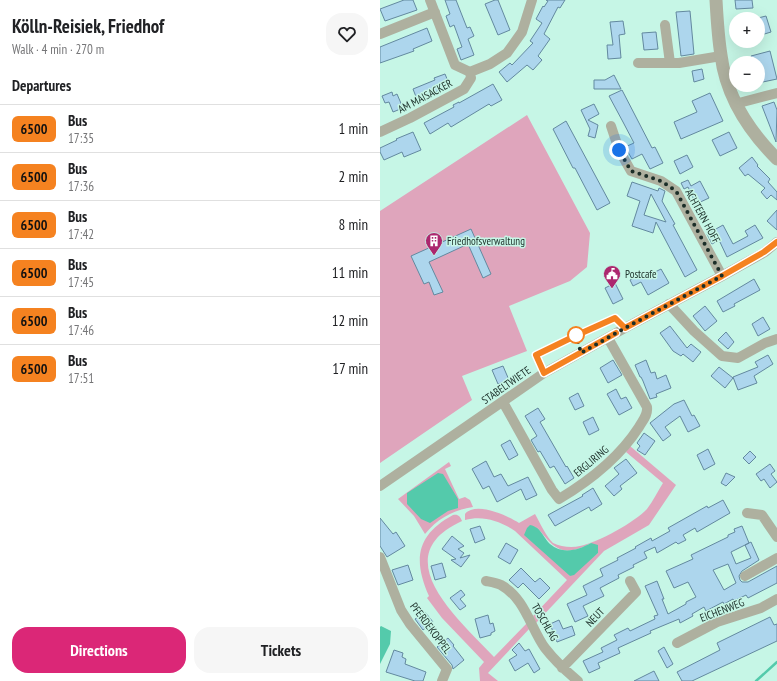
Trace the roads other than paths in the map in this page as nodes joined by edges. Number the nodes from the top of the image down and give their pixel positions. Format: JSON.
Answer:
{"nodes":[{"id":1,"x":430,"y":0,"type":"edge"},
{"id":2,"x":532,"y":0,"type":"edge"},
{"id":3,"x":716,"y":0,"type":"edge"},
{"id":4,"x":435,"y":12,"type":"junction"},
{"id":5,"x":665,"y":25,"type":"dead end"},
{"id":6,"x":380,"y":34,"type":"edge"},
{"id":7,"x":721,"y":56,"type":"junction"},
{"id":8,"x":638,"y":63,"type":"dead end"},
{"id":9,"x":670,"y":63,"type":"junction"},
{"id":10,"x":470,"y":72,"type":"junction"},
{"id":11,"x":777,"y":93,"type":"edge"},
{"id":12,"x":735,"y":104,"type":"junction"},
{"id":13,"x":610,"y":126,"type":"dead end"},
{"id":14,"x":380,"y":132,"type":"edge"},
{"id":15,"x":777,"y":159,"type":"edge"},
{"id":16,"x":777,"y":242,"type":"edge"},
{"id":17,"x":722,"y":276,"type":"junction"},
{"id":18,"x":670,"y":304,"type":"junction"},
{"id":19,"x":608,"y":338,"type":"junction"},
{"id":20,"x":777,"y":339,"type":"edge"},
{"id":21,"x":503,"y":402,"type":"junction"},
{"id":22,"x":380,"y":486,"type":"edge"},
{"id":23,"x":747,"y":513,"type":"dead end"},
{"id":24,"x":777,"y":537,"type":"edge"},
{"id":25,"x":777,"y":558,"type":"edge"},
{"id":26,"x":381,"y":563,"type":"edge"},
{"id":27,"x":745,"y":576,"type":"dead end"},
{"id":28,"x":486,"y":581,"type":"dead end"},
{"id":29,"x":630,"y":582,"type":"dead end"},
{"id":30,"x":777,"y":599,"type":"edge"},
{"id":31,"x":677,"y":643,"type":"dead end"},
{"id":32,"x":562,"y":668,"type":"junction"},
{"id":33,"x":442,"y":681,"type":"edge"},
{"id":34,"x":578,"y":681,"type":"edge"}],
"edges":[{"from":1,"to":4,"type":"street"},
{"from":2,"to":10,"type":"street"},
{"from":3,"to":7,"type":"street"},
{"from":4,"to":6,"type":"street"},
{"from":4,"to":10,"type":"street"},
{"from":5,"to":9,"type":"street"},
{"from":7,"to":9,"type":"street"},
{"from":7,"to":12,"type":"street"},
{"from":8,"to":9,"type":"street"},
{"from":10,"to":14,"type":"street","name":"AM MAISACKER"},
{"from":11,"to":12,"type":"street"},
{"from":12,"to":15,"type":"street"},
{"from":13,"to":17,"type":"street","name":"ACHTERN HOFF"},
{"from":16,"to":17,"type":"street","name":"STABELTWIETE"},
{"from":17,"to":18,"type":"street","name":"STABELTWIETE"},
{"from":18,"to":19,"type":"street","name":"STABELTWIETE"},
{"from":18,"to":20,"type":"street"},
{"from":19,"to":21,"type":"street","name":"STABELTWIETE"},
{"from":19,"to":21,"type":"street","name":"ERGLIRING"},
{"from":21,"to":22,"type":"street","name":"STABELTWIETE"},
{"from":23,"to":24,"type":"street"},
{"from":25,"to":27,"type":"street"},
{"from":26,"to":33,"type":"street","name":"PFERDEKOPPEL"},
{"from":28,"to":32,"type":"street","name":"TOSCHLAG"},
{"from":29,"to":32,"type":"street","name":"NEUT"},
{"from":30,"to":31,"type":"street","name":"EICHENWEG"},
{"from":32,"to":34,"type":"street","name":"TOSCHLAG"}]}
